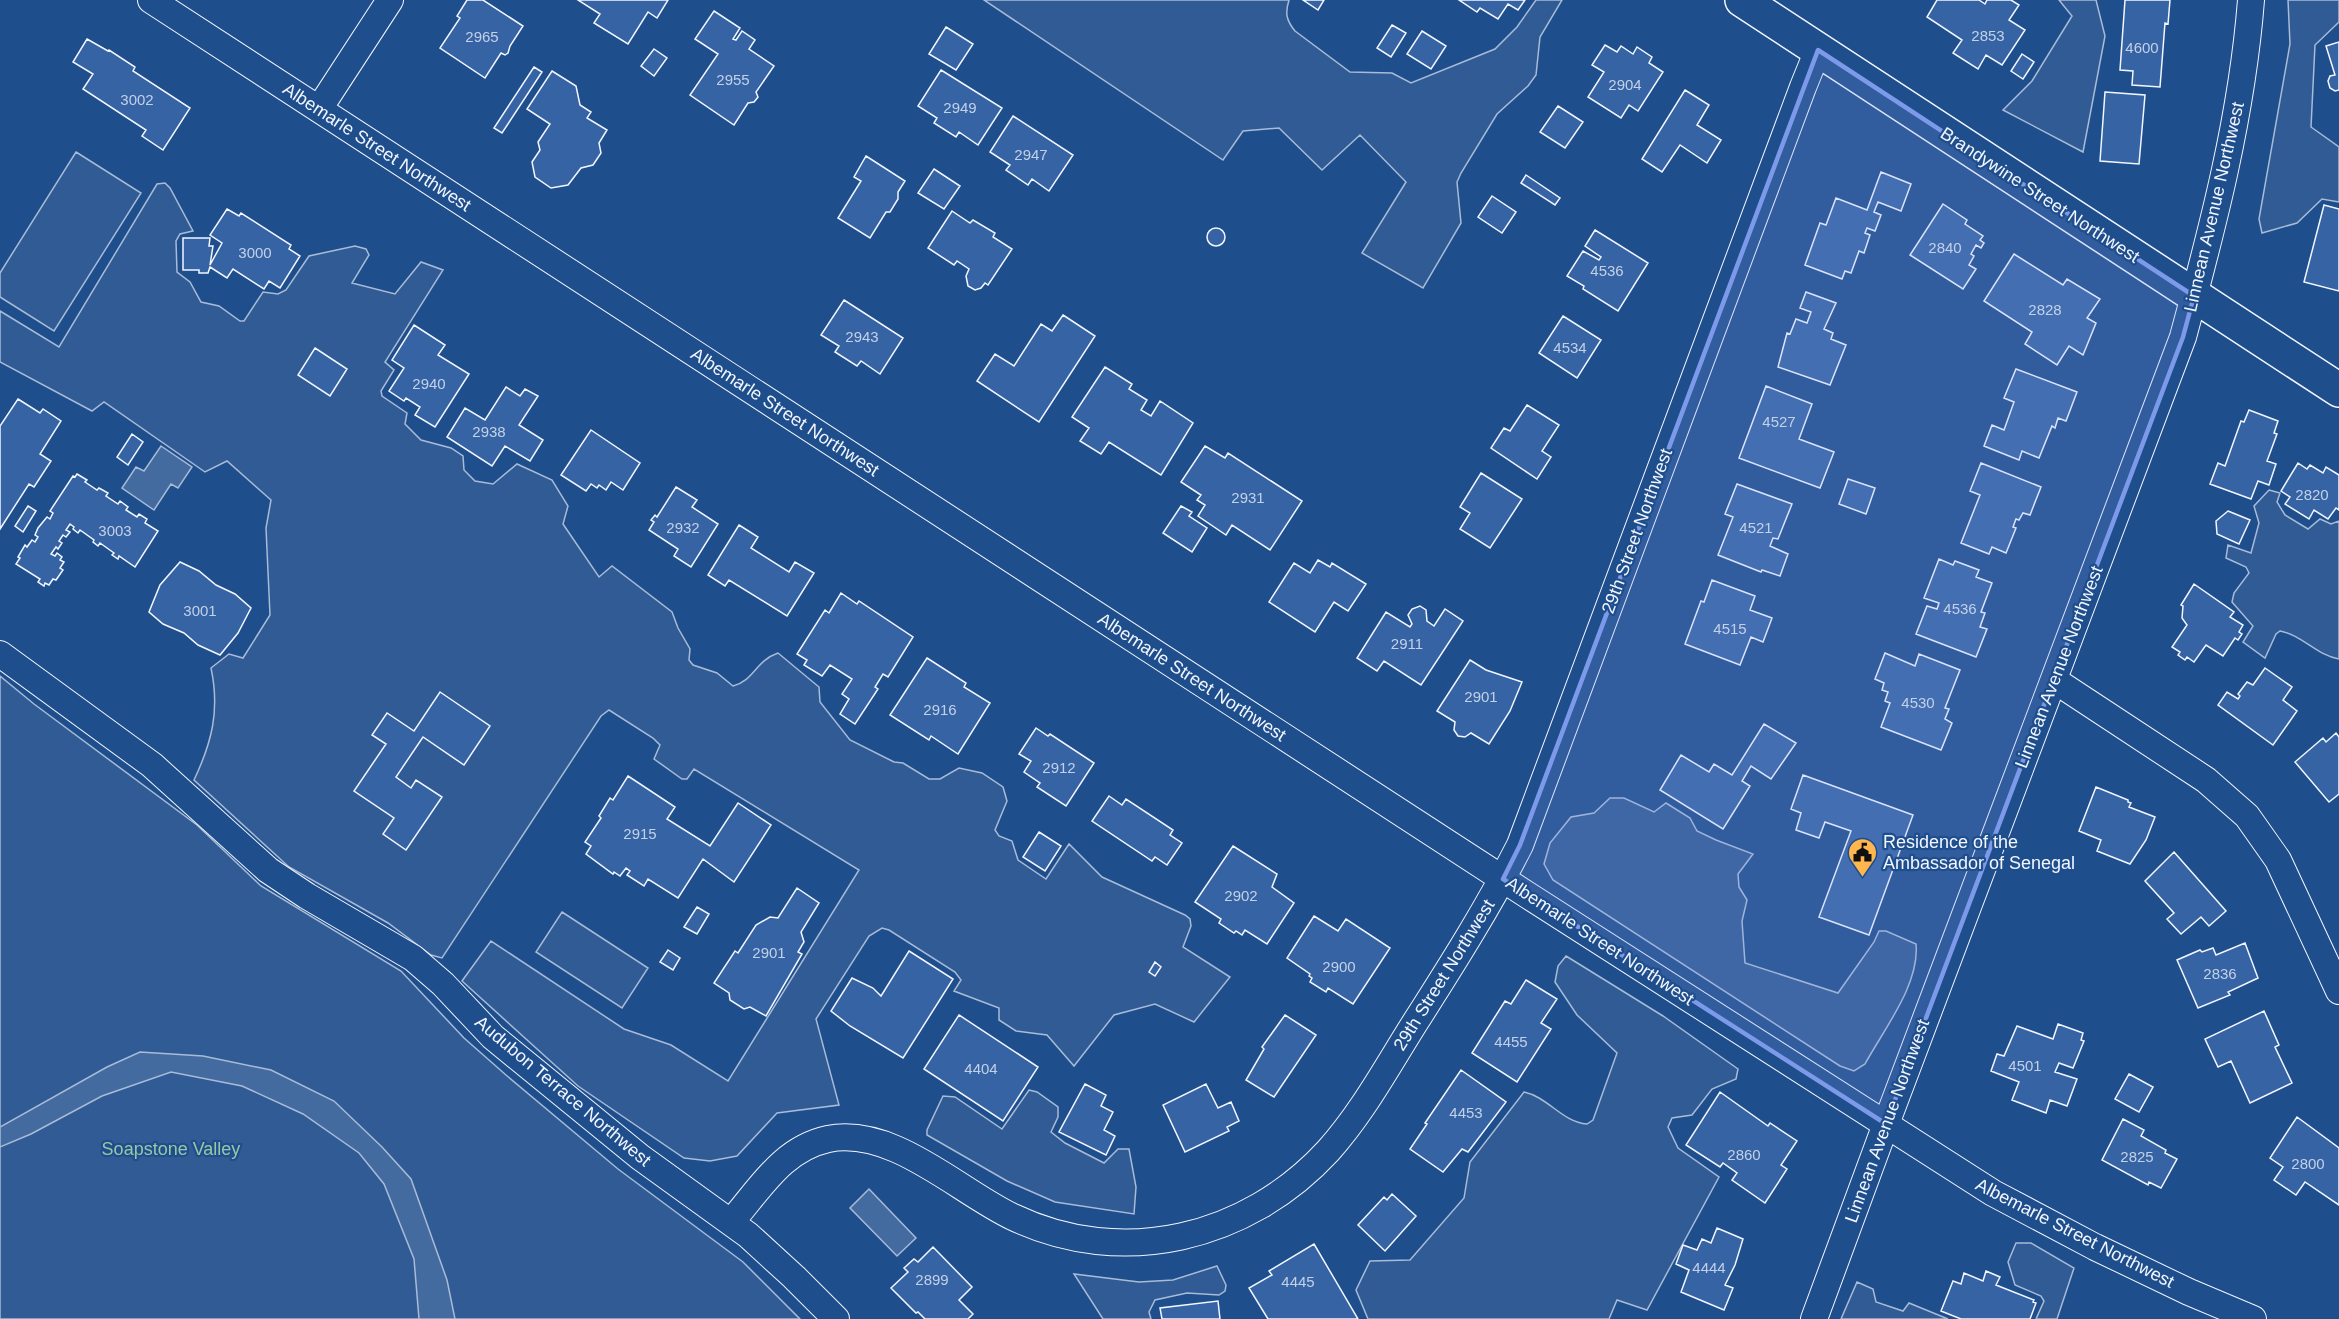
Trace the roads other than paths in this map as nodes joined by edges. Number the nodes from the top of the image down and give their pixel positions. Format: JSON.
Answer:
{"nodes":[{"id":1,"x":151,"y":0,"type":"edge"},
{"id":2,"x":390,"y":0,"type":"edge"},
{"id":3,"x":1742,"y":0,"type":"edge"},
{"id":4,"x":2251,"y":0,"type":"edge"},
{"id":5,"x":1818,"y":50,"type":"junction"},
{"id":6,"x":319,"y":109,"type":"junction"},
{"id":7,"x":2194,"y":296,"type":"junction"},
{"id":8,"x":2339,"y":390,"type":"edge"},
{"id":9,"x":0,"y":654,"type":"edge"},
{"id":10,"x":2054,"y":680,"type":"junction"},
{"id":11,"x":1503,"y":879,"type":"junction"},
{"id":12,"x":2339,"y":990,"type":"edge"},
{"id":13,"x":1886,"y":1124,"type":"junction"},
{"id":14,"x":731,"y":1222,"type":"junction"},
{"id":15,"x":836,"y":1319,"type":"edge"},
{"id":16,"x":1814,"y":1319,"type":"edge"},
{"id":17,"x":2253,"y":1319,"type":"edge"}],
"edges":[{"from":1,"to":6,"type":"street","name":"Albemarle Street Northwest"},
{"from":2,"to":6,"type":"street"},
{"from":3,"to":5,"type":"street","name":"Brandywine Street Northwest"},
{"from":4,"to":7,"type":"street","name":"Linnean Avenue Northwest"},
{"from":5,"to":7,"type":"street","name":"Brandywine Street Northwest"},
{"from":5,"to":11,"type":"street","name":"29th Street Northwest"},
{"from":6,"to":11,"type":"street","name":"Albemarle Street Northwest"},
{"from":7,"to":8,"type":"street","name":"Brandywine Street Northwest"},
{"from":7,"to":10,"type":"street","name":"Linnean Avenue Northwest"},
{"from":9,"to":14,"type":"street","name":"Audubon Terrace Northwest"},
{"from":10,"to":12,"type":"street"},
{"from":10,"to":13,"type":"street","name":"Linnean Avenue Northwest"},
{"from":11,"to":13,"type":"street","name":"Albemarle Street Northwest"},
{"from":11,"to":14,"type":"street","name":"29th Street Northwest"},
{"from":13,"to":16,"type":"street","name":"Linnean Avenue Northwest"},
{"from":13,"to":17,"type":"street","name":"Albemarle Street Northwest"},
{"from":14,"to":15,"type":"street","name":"Audubon Terrace Northwest"}]}
